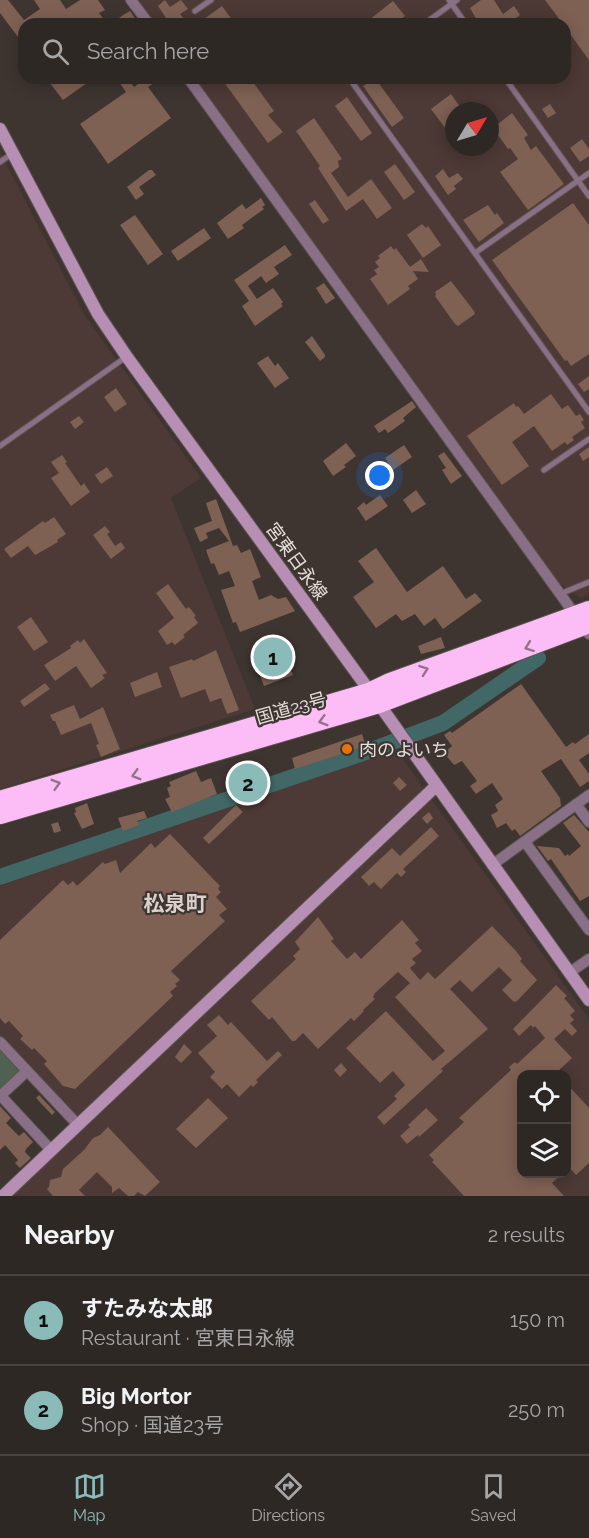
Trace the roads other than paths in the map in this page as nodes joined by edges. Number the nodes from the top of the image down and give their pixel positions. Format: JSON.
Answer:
{"nodes":[{"id":1,"x":131,"y":0,"type":"edge"},
{"id":2,"x":211,"y":0,"type":"edge"},
{"id":3,"x":452,"y":1,"type":"edge"},
{"id":4,"x":195,"y":11,"type":"dead end"},
{"id":5,"x":144,"y":18,"type":"edge"},
{"id":6,"x":431,"y":18,"type":"edge"},
{"id":7,"x":462,"y":18,"type":"edge"},
{"id":8,"x":192,"y":84,"type":"edge"},
{"id":9,"x":353,"y":84,"type":"edge"},
{"id":10,"x":509,"y":84,"type":"edge"},
{"id":11,"x":0,"y":129,"type":"edge"},
{"id":12,"x":13,"y":153,"type":"junction"},
{"id":13,"x":0,"y":162,"type":"edge"},
{"id":14,"x":589,"y":173,"type":"edge"},
{"id":15,"x":578,"y":181,"type":"junction"},
{"id":16,"x":589,"y":196,"type":"edge"},
{"id":17,"x":475,"y":253,"type":"junction"},
{"id":18,"x":127,"y":357,"type":"junction"},
{"id":19,"x":589,"y":412,"type":"edge"},
{"id":20,"x":589,"y":439,"type":"edge"},
{"id":21,"x":0,"y":446,"type":"edge"},
{"id":22,"x":544,"y":470,"type":"dead end"},
{"id":23,"x":589,"y":582,"type":"edge"},
{"id":24,"x":560,"y":594,"type":"junction"},
{"id":25,"x":585,"y":622,"type":"edge"},
{"id":26,"x":374,"y":698,"type":"junction"},
{"id":27,"x":436,"y":786,"type":"junction"},
{"id":28,"x":589,"y":795,"type":"edge"},
{"id":29,"x":0,"y":800,"type":"edge"},
{"id":30,"x":576,"y":804,"type":"junction"},
{"id":31,"x":0,"y":815,"type":"edge"},
{"id":32,"x":589,"y":822,"type":"edge"},
{"id":33,"x":525,"y":842,"type":"junction"},
{"id":34,"x":492,"y":865,"type":"junction"},
{"id":35,"x":589,"y":930,"type":"edge"},
{"id":36,"x":589,"y":959,"type":"edge"},
{"id":37,"x":569,"y":973,"type":"junction"},
{"id":38,"x":589,"y":1000,"type":"edge"},
{"id":39,"x":0,"y":1042,"type":"edge"},
{"id":40,"x":27,"y":1071,"type":"junction"},
{"id":41,"x":0,"y":1096,"type":"edge"},
{"id":42,"x":78,"y":1125,"type":"junction"},
{"id":43,"x":51,"y":1150,"type":"junction"},
{"id":44,"x":3,"y":1196,"type":"edge"}],
"edges":[{"from":1,"to":5,"type":"street"},
{"from":2,"to":4,"type":"lane"},
{"from":3,"to":6,"type":"lane"},
{"from":3,"to":7,"type":"lane"},
{"from":8,"to":24,"type":"street"},
{"from":9,"to":17,"type":"lane"},
{"from":10,"to":15,"type":"lane"},
{"from":11,"to":12,"type":"main road","name":"宮東日永線"},
{"from":12,"to":13,"type":"lane"},
{"from":12,"to":18,"type":"main road","name":"宮東日永線"},
{"from":14,"to":15,"type":"lane"},
{"from":15,"to":16,"type":"lane"},
{"from":15,"to":17,"type":"lane"},
{"from":17,"to":19,"type":"lane"},
{"from":18,"to":21,"type":"lane"},
{"from":18,"to":26,"type":"main road","name":"宮東日永線"},
{"from":20,"to":22,"type":"lane"},
{"from":23,"to":24,"type":"lane"},
{"from":24,"to":25,"type":"street"},
{"from":25,"to":26,"type":"highway","name":"国道23号"},
{"from":26,"to":27,"type":"main road","name":"宮東日永線"},
{"from":29,"to":26,"type":"highway","name":"国道23号","one_way":true},
{"from":26,"to":31,"type":"highway","name":"国道23号","one_way":true},
{"from":27,"to":34,"type":"main road","name":"宮東日永線"},
{"from":27,"to":42,"type":"main road"},
{"from":28,"to":30,"type":"street"},
{"from":30,"to":32,"type":"street"},
{"from":30,"to":33,"type":"street"},
{"from":33,"to":34,"type":"street"},
{"from":33,"to":35,"type":"street"},
{"from":34,"to":37,"type":"main road","name":"宮東日永線"},
{"from":36,"to":37,"type":"street"},
{"from":37,"to":38,"type":"main road","name":"宮東日永線"},
{"from":39,"to":40,"type":"street"},
{"from":40,"to":41,"type":"street"},
{"from":40,"to":42,"type":"street"},
{"from":41,"to":43,"type":"street"},
{"from":42,"to":43,"type":"main road"},
{"from":43,"to":44,"type":"main road"}]}
